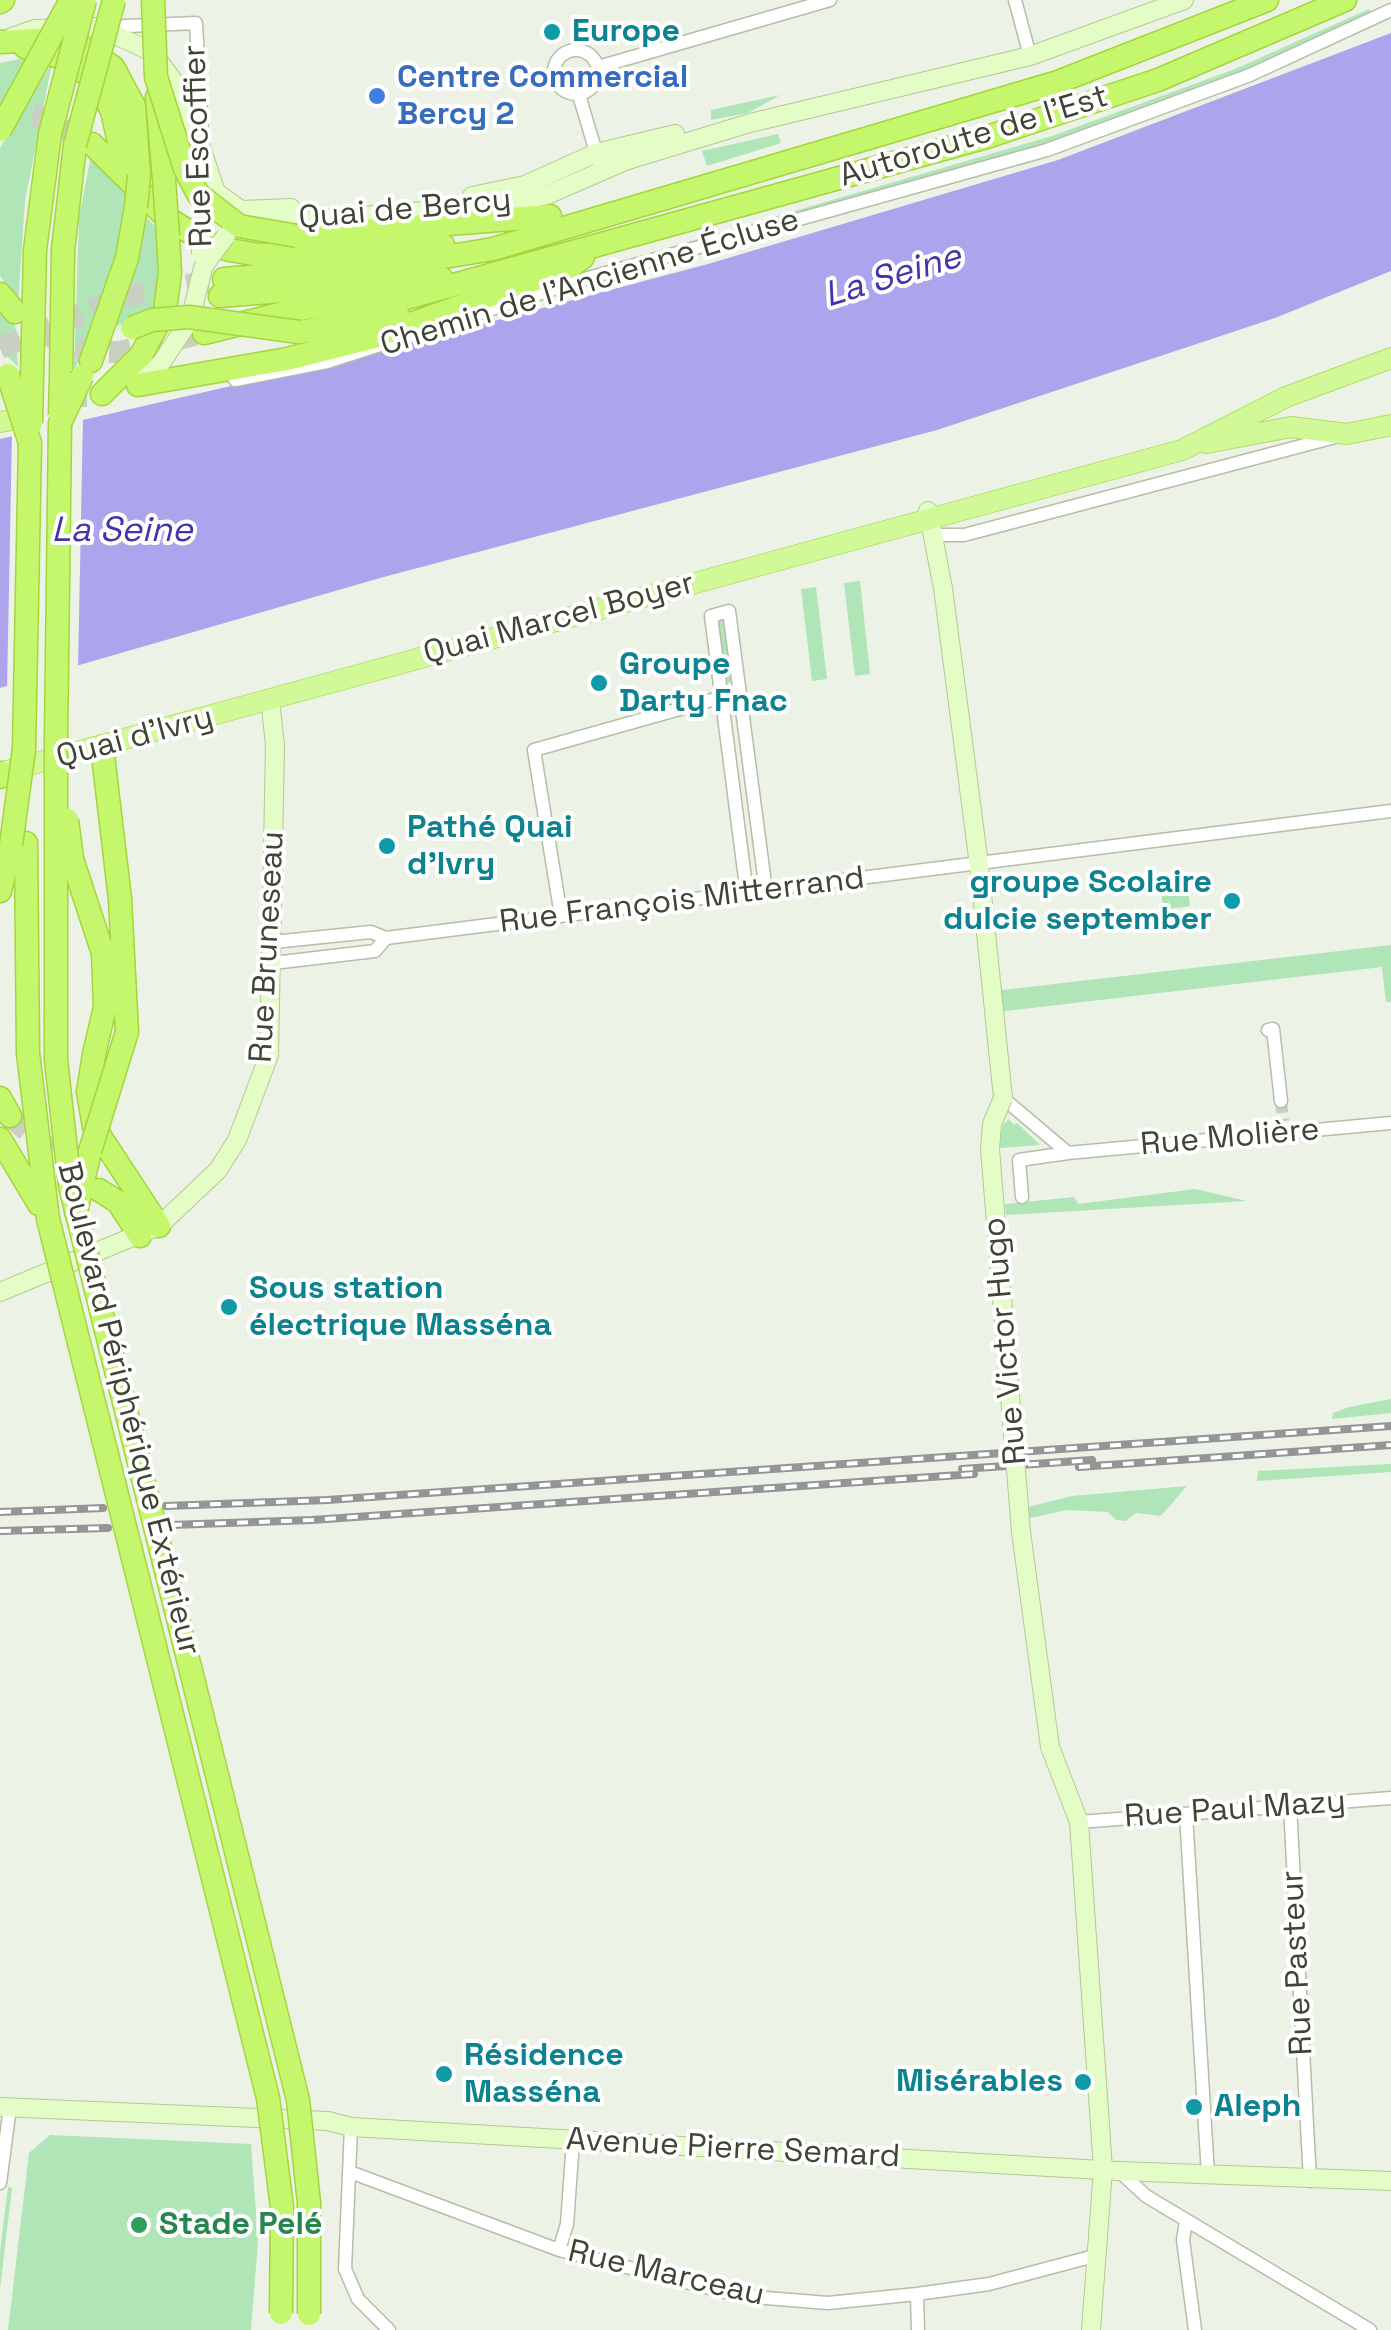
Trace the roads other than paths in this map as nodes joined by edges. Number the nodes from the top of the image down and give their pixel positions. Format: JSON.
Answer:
{"nodes":[{"id":1,"x":70,"y":0,"type":"edge"},
{"id":2,"x":85,"y":0,"type":"edge"},
{"id":3,"x":114,"y":0,"type":"edge"},
{"id":4,"x":153,"y":0,"type":"edge"},
{"id":5,"x":830,"y":0,"type":"edge"},
{"id":6,"x":1015,"y":0,"type":"edge"},
{"id":7,"x":1184,"y":0,"type":"edge"},
{"id":8,"x":1268,"y":0,"type":"edge"},
{"id":9,"x":1345,"y":0,"type":"edge"},
{"id":10,"x":1391,"y":10,"type":"edge"},
{"id":11,"x":98,"y":27,"type":"junction"},
{"id":12,"x":0,"y":42,"type":"edge"},
{"id":13,"x":1030,"y":56,"type":"junction"},
{"id":14,"x":598,"y":67,"type":"junction"},
{"id":15,"x":156,"y":78,"type":"junction"},
{"id":16,"x":579,"y":95,"type":"junction"},
{"id":17,"x":0,"y":130,"type":"edge"},
{"id":18,"x":84,"y":145,"type":"junction"},
{"id":19,"x":203,"y":148,"type":"junction"},
{"id":20,"x":598,"y":161,"type":"junction"},
{"id":21,"x":134,"y":179,"type":"junction"},
{"id":22,"x":642,"y":202,"type":"junction"},
{"id":23,"x":516,"y":239,"type":"junction"},
{"id":24,"x":594,"y":249,"type":"junction"},
{"id":25,"x":205,"y":260,"type":"junction"},
{"id":26,"x":480,"y":275,"type":"junction"},
{"id":27,"x":458,"y":306,"type":"junction"},
{"id":28,"x":204,"y":333,"type":"tunnel mouth"},
{"id":29,"x":1391,"y":358,"type":"edge"},
{"id":30,"x":0,"y":364,"type":"edge"},
{"id":31,"x":235,"y":380,"type":"dead end"},
{"id":32,"x":85,"y":381,"type":"junction"},
{"id":33,"x":138,"y":385,"type":"junction"},
{"id":34,"x":1391,"y":425,"type":"edge"},
{"id":35,"x":1347,"y":434,"type":"junction"},
{"id":36,"x":30,"y":442,"type":"junction"},
{"id":37,"x":1194,"y":444,"type":"junction"},
{"id":38,"x":931,"y":523,"type":"junction"},
{"id":39,"x":740,"y":694,"type":"junction"},
{"id":40,"x":722,"y":697,"type":"junction"},
{"id":41,"x":270,"y":699,"type":"junction"},
{"id":42,"x":56,"y":737,"type":"junction"},
{"id":43,"x":102,"y":747,"type":"junction"},
{"id":44,"x":0,"y":774,"type":"edge"},
{"id":45,"x":1391,"y":811,"type":"edge"},
{"id":46,"x":18,"y":844,"type":"junction"},
{"id":47,"x":978,"y":865,"type":"junction"},
{"id":48,"x":0,"y":891,"type":"edge"},
{"id":49,"x":766,"y":891,"type":"junction"},
{"id":50,"x":747,"y":894,"type":"junction"},
{"id":51,"x":561,"y":916,"type":"junction"},
{"id":52,"x":333,"y":936,"type":"junction"},
{"id":53,"x":386,"y":938,"type":"junction"},
{"id":54,"x":282,"y":941,"type":"junction"},
{"id":55,"x":335,"y":956,"type":"junction"},
{"id":56,"x":282,"y":962,"type":"junction"},
{"id":57,"x":1268,"y":1030,"type":"dead end"},
{"id":58,"x":1002,"y":1098,"type":"junction"},
{"id":59,"x":1281,"y":1101,"type":"tunnel mouth"},
{"id":60,"x":1391,"y":1123,"type":"edge"},
{"id":61,"x":0,"y":1138,"type":"edge"},
{"id":62,"x":1068,"y":1153,"type":"junction"},
{"id":63,"x":100,"y":1190,"type":"tunnel mouth"},
{"id":64,"x":1022,"y":1197,"type":"dead end"},
{"id":65,"x":75,"y":1215,"type":"junction"},
{"id":66,"x":48,"y":1219,"type":"junction"},
{"id":67,"x":149,"y":1231,"type":"junction"},
{"id":68,"x":0,"y":1292,"type":"edge"},
{"id":69,"x":1391,"y":1798,"type":"edge"},
{"id":70,"x":1290,"y":1806,"type":"junction"},
{"id":71,"x":1186,"y":1814,"type":"junction"},
{"id":72,"x":1079,"y":1822,"type":"junction"},
{"id":73,"x":5,"y":2107,"type":"edge"},
{"id":74,"x":357,"y":2128,"type":"junction"},
{"id":75,"x":573,"y":2141,"type":"junction"},
{"id":76,"x":1111,"y":2170,"type":"junction"},
{"id":77,"x":356,"y":2174,"type":"junction"},
{"id":78,"x":1208,"y":2175,"type":"junction"},
{"id":79,"x":0,"y":2179,"type":"edge"},
{"id":80,"x":1310,"y":2180,"type":"junction"},
{"id":81,"x":1391,"y":2181,"type":"edge"},
{"id":82,"x":1186,"y":2221,"type":"junction"},
{"id":83,"x":559,"y":2250,"type":"junction"},
{"id":84,"x":1098,"y":2255,"type":"junction"},
{"id":85,"x":917,"y":2294,"type":"junction"},
{"id":86,"x":281,"y":2330,"type":"edge"},
{"id":87,"x":308,"y":2330,"type":"edge"},
{"id":88,"x":390,"y":2330,"type":"edge"},
{"id":89,"x":918,"y":2330,"type":"edge"},
{"id":90,"x":1091,"y":2330,"type":"edge"},
{"id":91,"x":1195,"y":2330,"type":"edge"},
{"id":92,"x":1370,"y":2330,"type":"edge"}],
"edges":[{"from":1,"to":17,"type":"highway","bridge":true},
{"from":2,"to":36,"type":"highway","bridge":true},
{"from":3,"to":18,"type":"highway","name":"Boulevard Périphérique Extérieur","bridge":true},
{"from":4,"to":15,"type":"highway","bridge":true},
{"from":5,"to":14,"type":"street"},
{"from":6,"to":13,"type":"street"},
{"from":7,"to":13,"type":"main road","name":"Quai de Bercy"},
{"from":8,"to":22,"type":"highway","name":"Autoroute de l’Est"},
{"from":9,"to":24,"type":"highway","name":"Autoroute de l’Est"},
{"from":10,"to":31,"type":"street","name":"Chemin de l'Ancienne Écluse"},
{"from":11,"to":12,"type":"main road"},
{"from":11,"to":19,"type":"main road","name":"Quai de Bercy"},
{"from":11,"to":19,"type":"street","name":"Rue Escoffier"},
{"from":12,"to":21,"type":"highway"},
{"from":13,"to":20,"type":"main road","name":"Quai de Bercy"},
{"from":14,"to":16,"type":"street"},
{"from":14,"to":16,"type":"street"},
{"from":15,"to":22,"type":"highway","bridge":true},
{"from":15,"to":32,"type":"highway","bridge":true},
{"from":16,"to":20,"type":"street"},
{"from":18,"to":21,"type":"highway"},
{"from":18,"to":32,"type":"highway","name":"Boulevard Périphérique Extérieur"},
{"from":19,"to":20,"type":"main road","name":"Quai de Bercy"},
{"from":19,"to":25,"type":"main road","name":"Rue Escoffier","bridge":true},
{"from":20,"to":25,"type":"main road","name":"Quai de Bercy","bridge":true},
{"from":21,"to":23,"type":"highway"},
{"from":21,"to":32,"type":"highway","bridge":true},
{"from":22,"to":23,"type":"highway"},
{"from":23,"to":26,"type":"highway"},
{"from":24,"to":26,"type":"highway"},
{"from":24,"to":27,"type":"highway"},
{"from":25,"to":33,"type":"main road","name":"Quai de Bercy"},
{"from":26,"to":28,"type":"highway"},
{"from":27,"to":32,"type":"highway","bridge":true},
{"from":27,"to":33,"type":"highway"},
{"from":29,"to":37,"type":"main road"},
{"from":30,"to":36,"type":"highway","bridge":true},
{"from":32,"to":33,"type":"main road"},
{"from":32,"to":42,"type":"highway","name":"Boulevard Périphérique Extérieur","bridge":true},
{"from":34,"to":35,"type":"main road"},
{"from":35,"to":37,"type":"main road"},
{"from":35,"to":38,"type":"street","name":"Quai Marcel Boyer"},
{"from":36,"to":46,"type":"highway","bridge":true},
{"from":37,"to":38,"type":"main road","name":"Quai Marcel Boyer"},
{"from":38,"to":41,"type":"main road","name":"Quai Marcel Boyer"},
{"from":38,"to":47,"type":"main road","name":"Rue Victor Hugo"},
{"from":39,"to":40,"type":"street"},
{"from":39,"to":40,"type":"street"},
{"from":39,"to":49,"type":"street"},
{"from":40,"to":50,"type":"street"},
{"from":40,"to":51,"type":"street"},
{"from":41,"to":43,"type":"main road","name":"Quai d'Ivry"},
{"from":41,"to":54,"type":"main road","name":"Rue Bruneseau"},
{"from":42,"to":65,"type":"highway","name":"Boulevard Périphérique Extérieur","bridge":true},
{"from":42,"to":67,"type":"highway","bridge":true},
{"from":43,"to":44,"type":"main road","name":"Quai d'Ivry"},
{"from":43,"to":65,"type":"highway","bridge":true},
{"from":45,"to":47,"type":"street","name":"Rue François Mitterrand"},
{"from":46,"to":48,"type":"highway"},
{"from":46,"to":66,"type":"highway"},
{"from":47,"to":49,"type":"street","name":"Rue François Mitterrand"},
{"from":47,"to":58,"type":"main road","name":"Rue Victor Hugo"},
{"from":49,"to":50,"type":"street","name":"Rue François Mitterrand"},
{"from":50,"to":51,"type":"street","name":"Rue François Mitterrand"},
{"from":51,"to":53,"type":"street","name":"Rue François Mitterrand"},
{"from":52,"to":53,"type":"street","name":"Rue François Mitterrand"},
{"from":52,"to":54,"type":"street","name":"Rue François Mitterrand"},
{"from":52,"to":55,"type":"street"},
{"from":53,"to":55,"type":"street","name":"Rue François Mitterrand"},
{"from":54,"to":56,"type":"main road","name":"Rue Bruneseau"},
{"from":55,"to":56,"type":"street","name":"Rue François Mitterrand"},
{"from":56,"to":67,"type":"main road","name":"Rue Bruneseau"},
{"from":57,"to":59,"type":"street"},
{"from":58,"to":62,"type":"street"},
{"from":58,"to":72,"type":"main road","name":"Rue Victor Hugo","bridge":true},
{"from":60,"to":62,"type":"street","name":"Rue Molière"},
{"from":61,"to":66,"type":"highway"},
{"from":62,"to":64,"type":"street","name":"Rue Molière"},
{"from":63,"to":67,"type":"highway"},
{"from":65,"to":87,"type":"highway","name":"Boulevard Périphérique Extérieur","bridge":true},
{"from":66,"to":86,"type":"highway","bridge":true},
{"from":67,"to":68,"type":"main road","name":"Rue Bruneseau"},
{"from":69,"to":70,"type":"street","name":"Rue Paul Mazy"},
{"from":70,"to":71,"type":"street","name":"Rue Paul Mazy"},
{"from":70,"to":80,"type":"street","name":"Rue Pasteur"},
{"from":71,"to":72,"type":"street","name":"Rue Paul Mazy"},
{"from":71,"to":78,"type":"street"},
{"from":72,"to":76,"type":"main road","name":"Rue Victor Hugo"},
{"from":73,"to":74,"type":"main road","name":"Avenue Pierre Semard"},
{"from":73,"to":79,"type":"street"},
{"from":74,"to":75,"type":"main road","name":"Avenue Pierre Semard"},
{"from":74,"to":77,"type":"street"},
{"from":75,"to":76,"type":"main road","name":"Avenue Pierre Semard"},
{"from":75,"to":83,"type":"street"},
{"from":76,"to":78,"type":"main road","name":"Avenue Pierre Semard"},
{"from":76,"to":82,"type":"street"},
{"from":76,"to":84,"type":"main road","name":"Rue Victor Hugo"},
{"from":77,"to":83,"type":"street","name":"Rue Marceau"},
{"from":77,"to":88,"type":"street"},
{"from":78,"to":80,"type":"main road","name":"Avenue Pierre Semard"},
{"from":80,"to":81,"type":"main road","name":"Avenue Pierre Semard"},
{"from":82,"to":91,"type":"street"},
{"from":82,"to":92,"type":"street"},
{"from":83,"to":85,"type":"street","name":"Rue Marceau"},
{"from":84,"to":85,"type":"street","name":"Rue Marceau"},
{"from":84,"to":90,"type":"main road","name":"Rue Victor Hugo"},
{"from":85,"to":89,"type":"street"}]}
